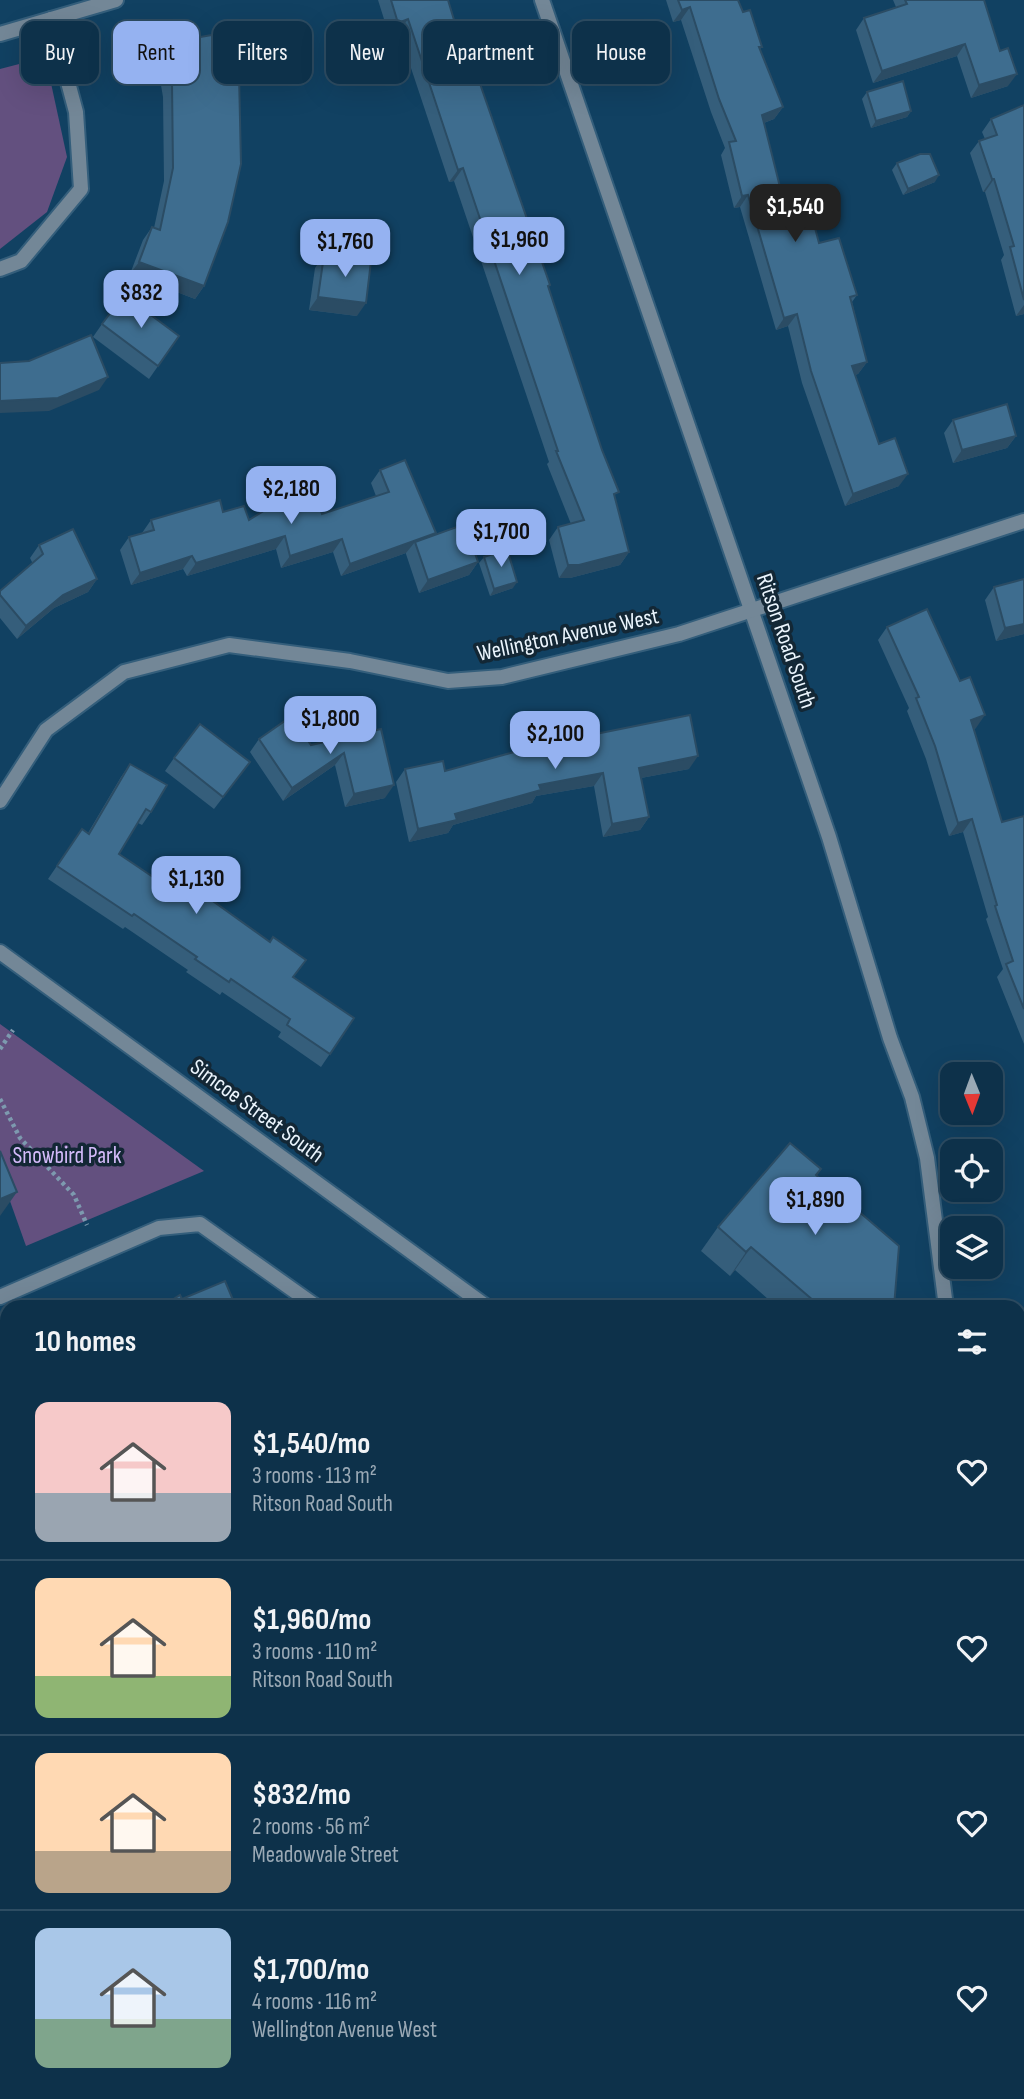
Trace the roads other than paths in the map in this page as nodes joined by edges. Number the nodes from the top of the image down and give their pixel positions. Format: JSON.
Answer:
{"nodes":[{"id":1,"x":116,"y":0,"type":"edge"},
{"id":2,"x":542,"y":0,"type":"edge"},
{"id":3,"x":51,"y":19,"type":"junction"},
{"id":4,"x":0,"y":34,"type":"edge"},
{"id":5,"x":0,"y":269,"type":"edge"},
{"id":6,"x":1024,"y":521,"type":"edge"},
{"id":7,"x":751,"y":611,"type":"junction"},
{"id":8,"x":0,"y":801,"type":"edge"},
{"id":9,"x":0,"y":952,"type":"edge"},
{"id":10,"x":0,"y":1297,"type":"edge"},
{"id":11,"x":307,"y":1300,"type":"edge"},
{"id":12,"x":477,"y":1300,"type":"edge"},
{"id":13,"x":945,"y":1300,"type":"edge"}],
"edges":[{"from":1,"to":3,"type":"street"},
{"from":2,"to":7,"type":"street","name":"Ritson Road South"},
{"from":3,"to":4,"type":"street"},
{"from":3,"to":5,"type":"street"},
{"from":6,"to":7,"type":"street","name":"Wellington Avenue West"},
{"from":7,"to":8,"type":"street","name":"Wellington Avenue West"},
{"from":7,"to":13,"type":"street","name":"Ritson Road South"},
{"from":9,"to":12,"type":"street","name":"Simcoe Street South"},
{"from":10,"to":11,"type":"street"}]}
